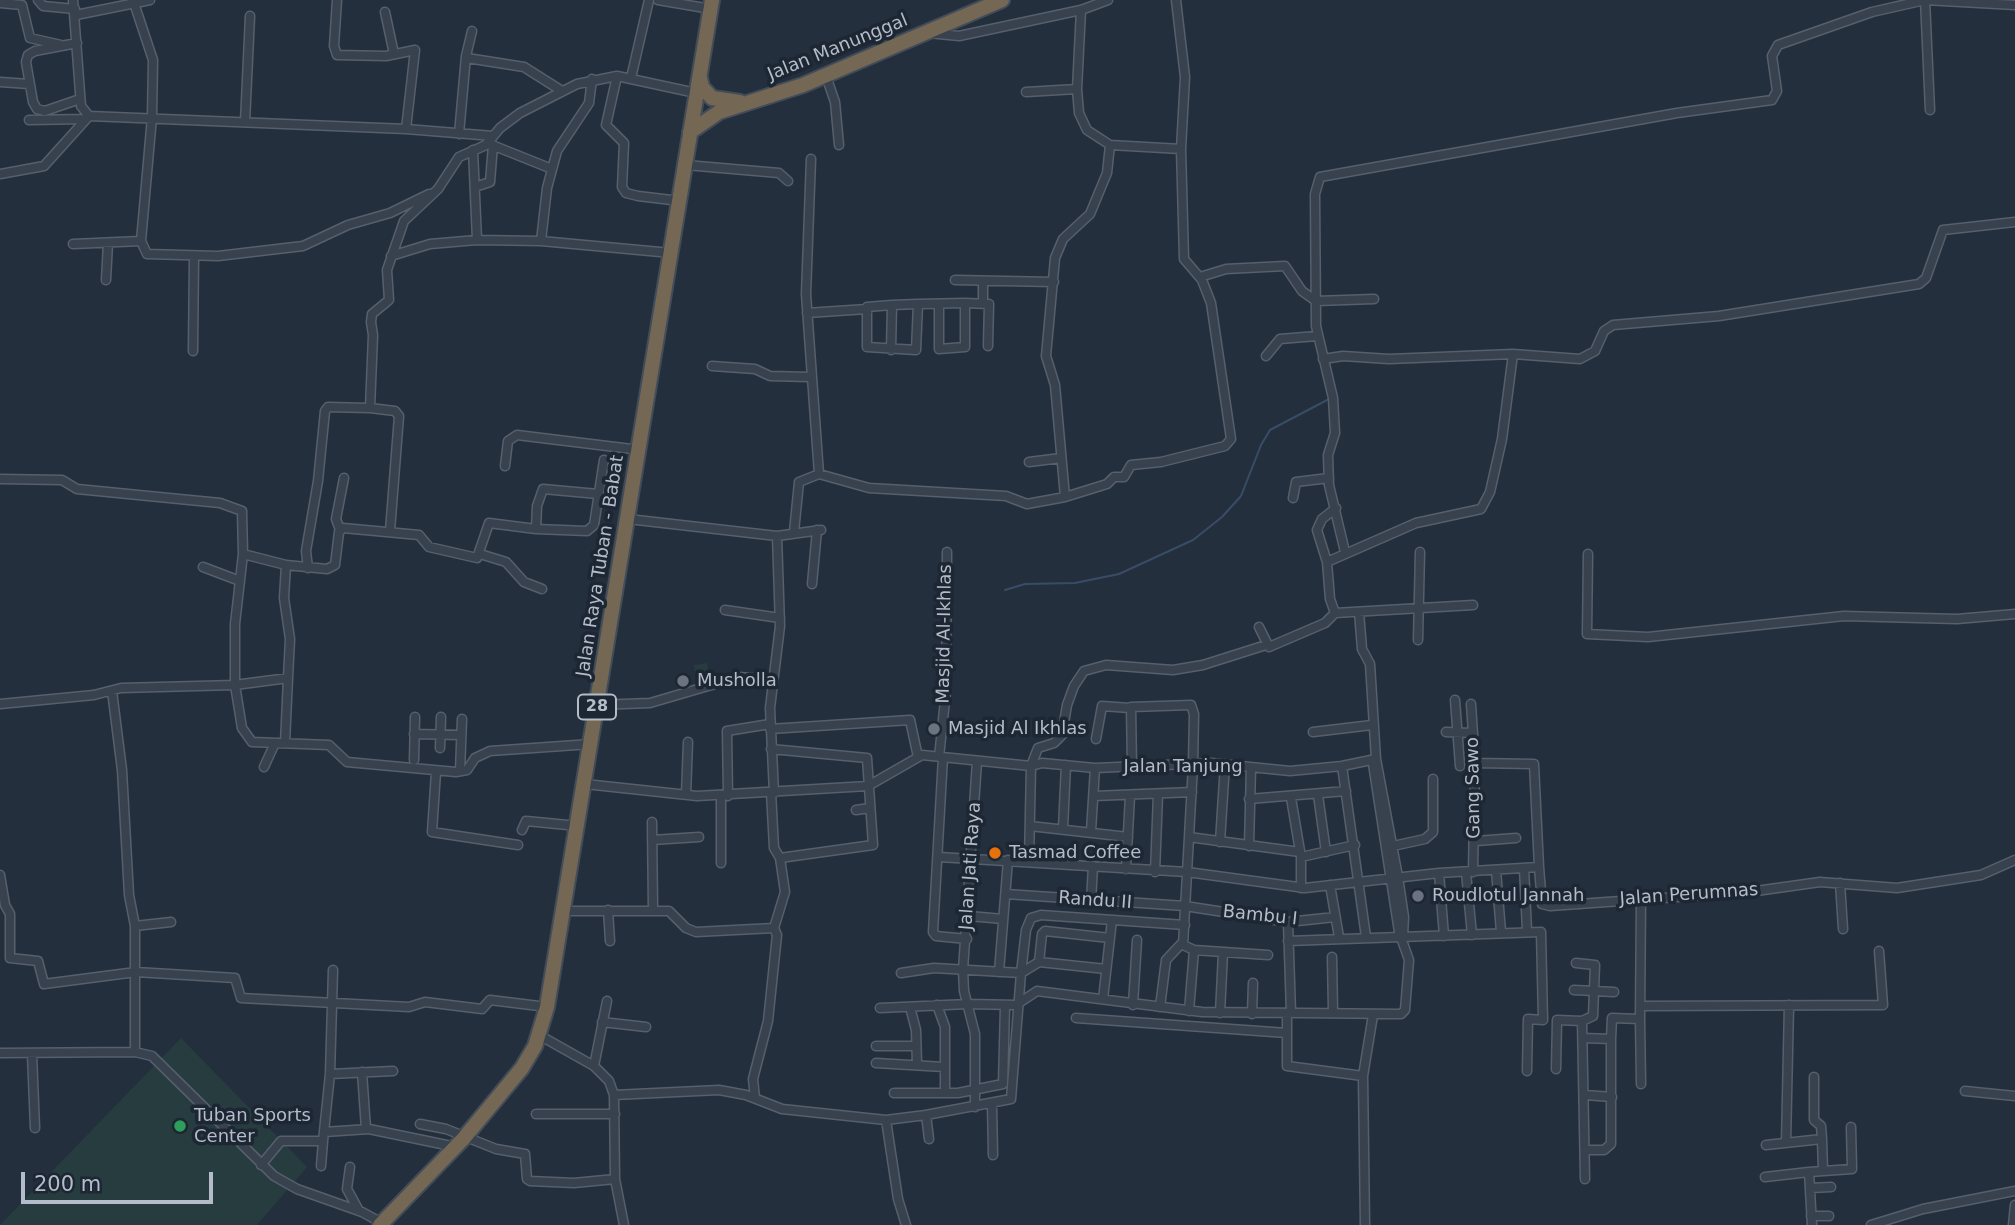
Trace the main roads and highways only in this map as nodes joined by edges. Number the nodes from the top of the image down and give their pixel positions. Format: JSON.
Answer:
{"nodes":[{"id":1,"x":1002,"y":0,"type":"edge"},
{"id":2,"x":712,"y":4,"type":"edge"},
{"id":3,"x":699,"y":77,"type":"junction"},
{"id":4,"x":749,"y":102,"type":"junction"},
{"id":5,"x":690,"y":132,"type":"junction"},
{"id":6,"x":381,"y":1224,"type":"edge"}],
"edges":[{"from":1,"to":4,"type":"highway","name":"Jalan Manunggal"},
{"from":2,"to":3,"type":"highway","number":"28"},
{"from":3,"to":4,"type":"highway"},
{"from":3,"to":5,"type":"highway","name":"Jalan Raya Tuban - Babat","number":"28"},
{"from":4,"to":5,"type":"highway","name":"Jalan Manunggal"},
{"from":5,"to":6,"type":"highway","name":"Jalan Raya Tuban - Babat","number":"28"}]}
